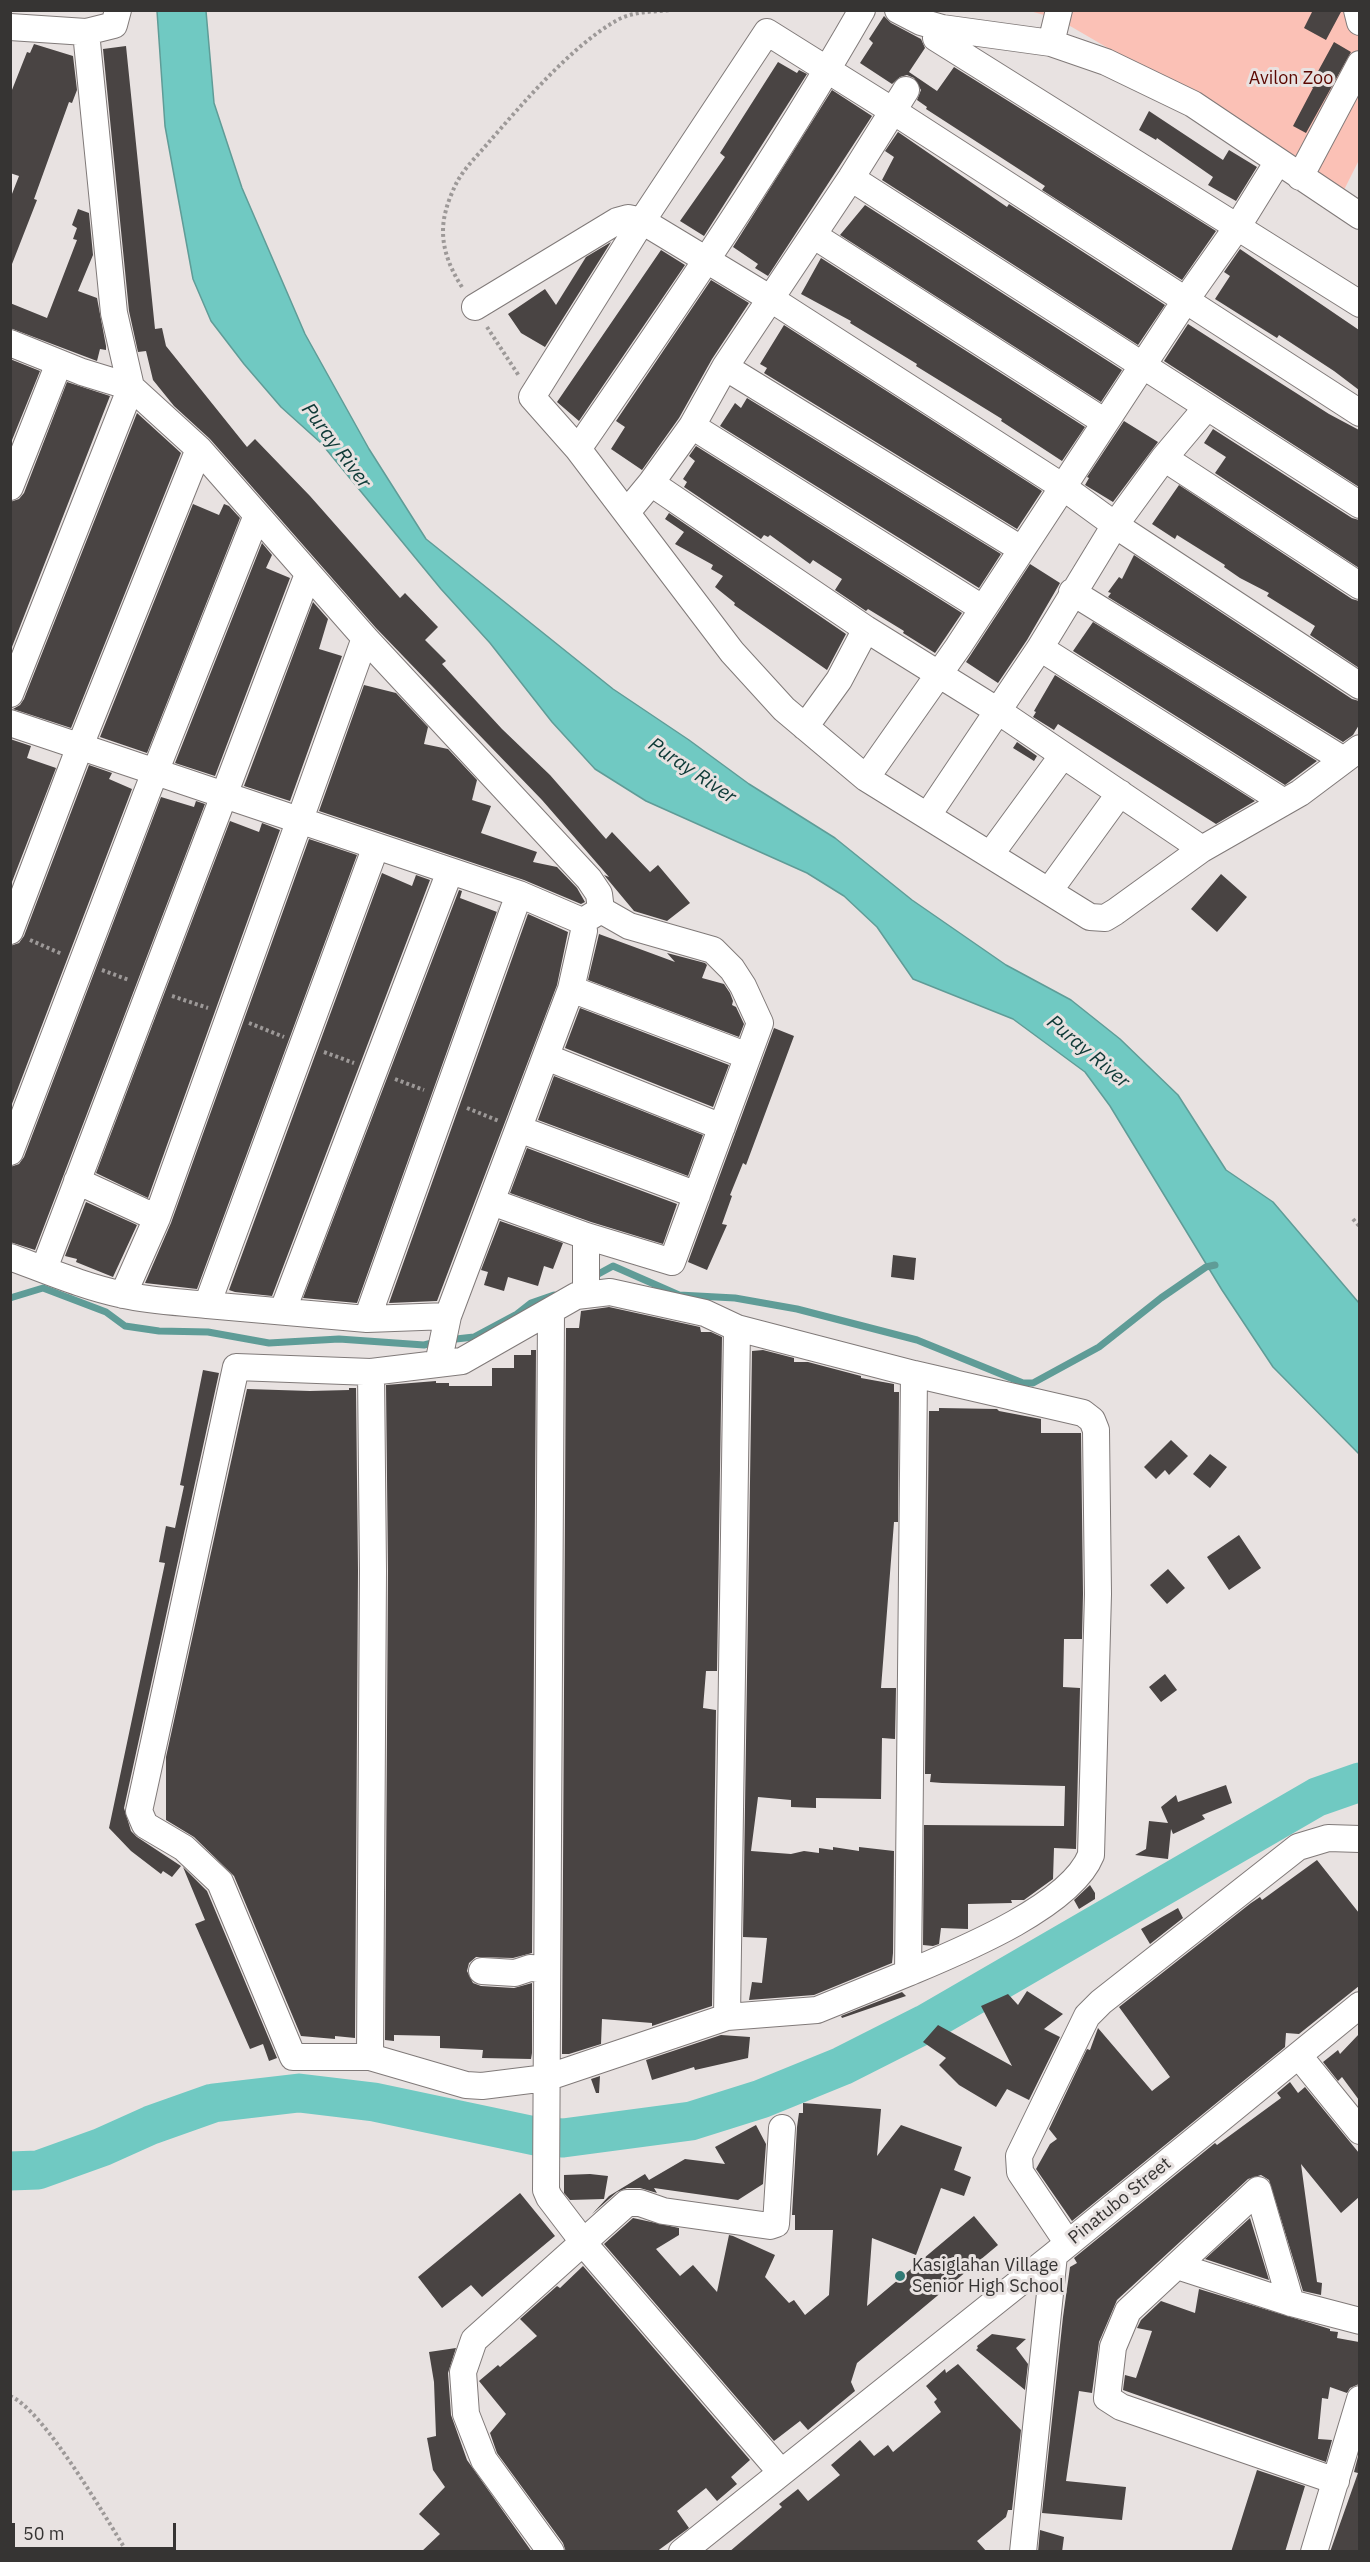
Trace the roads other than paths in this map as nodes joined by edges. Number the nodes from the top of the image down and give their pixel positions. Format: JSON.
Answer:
{"nodes":[{"id":1,"x":118,"y":10,"type":"edge"},
{"id":2,"x":862,"y":10,"type":"edge"},
{"id":3,"x":898,"y":10,"type":"edge"},
{"id":4,"x":1059,"y":10,"type":"edge"},
{"id":5,"x":1357,"y":10,"type":"edge"},
{"id":6,"x":1359,"y":22,"type":"edge"},
{"id":7,"x":10,"y":27,"type":"edge"},
{"id":8,"x":87,"y":32,"type":"junction"},
{"id":9,"x":936,"y":39,"type":"dead end"},
{"id":10,"x":1052,"y":43,"type":"junction"},
{"id":11,"x":1359,"y":64,"type":"edge"},
{"id":12,"x":827,"y":71,"type":"junction"},
{"id":13,"x":899,"y":100,"type":"junction"},
{"id":14,"x":1277,"y":163,"type":"junction"},
{"id":15,"x":1300,"y":177,"type":"junction"},
{"id":16,"x":851,"y":178,"type":"junction"},
{"id":17,"x":1359,"y":216,"type":"edge"},
{"id":18,"x":642,"y":221,"type":"junction"},
{"id":19,"x":1238,"y":226,"type":"junction"},
{"id":20,"x":813,"y":235,"type":"junction"},
{"id":21,"x":708,"y":260,"type":"junction"},
{"id":22,"x":771,"y":298,"type":"junction"},
{"id":23,"x":1185,"y":301,"type":"junction"},
{"id":24,"x":1359,"y":303,"type":"edge"},
{"id":25,"x":475,"y":307,"type":"road end"},
{"id":26,"x":10,"y":343,"type":"edge"},
{"id":27,"x":59,"y":363,"type":"junction"},
{"id":28,"x":1144,"y":366,"type":"junction"},
{"id":29,"x":725,"y":367,"type":"junction"},
{"id":30,"x":131,"y":387,"type":"junction"},
{"id":31,"x":1207,"y":407,"type":"junction"},
{"id":32,"x":1359,"y":413,"type":"edge"},
{"id":33,"x":1105,"y":422,"type":"junction"},
{"id":34,"x":692,"y":426,"type":"junction"},
{"id":35,"x":199,"y":449,"type":"junction"},
{"id":36,"x":578,"y":449,"type":"junction"},
{"id":37,"x":1164,"y":458,"type":"junction"},
{"id":38,"x":651,"y":483,"type":"junction"},
{"id":39,"x":10,"y":487,"type":"edge"},
{"id":40,"x":1063,"y":487,"type":"junction"},
{"id":41,"x":1359,"y":505,"type":"edge"},
{"id":42,"x":627,"y":512,"type":"junction"},
{"id":43,"x":257,"y":515,"type":"junction"},
{"id":44,"x":1115,"y":525,"type":"junction"},
{"id":45,"x":1021,"y":549,"type":"junction"},
{"id":46,"x":308,"y":574,"type":"junction"},
{"id":47,"x":1359,"y":586,"type":"edge"},
{"id":48,"x":1072,"y":592,"type":"junction"},
{"id":49,"x":982,"y":608,"type":"junction"},
{"id":50,"x":866,"y":629,"type":"junction"},
{"id":51,"x":365,"y":638,"type":"junction"},
{"id":52,"x":1040,"y":648,"type":"junction"},
{"id":53,"x":937,"y":675,"type":"junction"},
{"id":54,"x":1358,"y":683,"type":"edge"},
{"id":55,"x":10,"y":694,"type":"edge"},
{"id":56,"x":998,"y":711,"type":"junction"},
{"id":57,"x":10,"y":723,"type":"edge"},
{"id":58,"x":805,"y":727,"type":"junction"},
{"id":59,"x":80,"y":746,"type":"junction"},
{"id":60,"x":1351,"y":754,"type":"edge"},
{"id":61,"x":1063,"y":755,"type":"junction"},
{"id":62,"x":155,"y":772,"type":"junction"},
{"id":63,"x":866,"y":778,"type":"junction"},
{"id":64,"x":1120,"y":793,"type":"junction"},
{"id":65,"x":225,"y":795,"type":"junction"},
{"id":66,"x":1284,"y":802,"type":"junction"},
{"id":67,"x":928,"y":815,"type":"junction"},
{"id":68,"x":300,"y":820,"type":"junction"},
{"id":69,"x":376,"y":846,"type":"junction"},
{"id":70,"x":1202,"y":849,"type":"junction"},
{"id":71,"x":990,"y":855,"type":"junction"},
{"id":72,"x":450,"y":871,"type":"junction"},
{"id":73,"x":1049,"y":891,"type":"junction"},
{"id":74,"x":519,"y":894,"type":"junction"},
{"id":75,"x":592,"y":916,"type":"junction"},
{"id":76,"x":16,"y":934,"type":"edge"},
{"id":77,"x":571,"y":989,"type":"junction"},
{"id":78,"x":748,"y":1056,"type":"junction"},
{"id":79,"x":546,"y":1057,"type":"junction"},
{"id":80,"x":722,"y":1126,"type":"junction"},
{"id":81,"x":519,"y":1129,"type":"junction"},
{"id":82,"x":10,"y":1152,"type":"edge"},
{"id":83,"x":77,"y":1181,"type":"junction"},
{"id":84,"x":697,"y":1195,"type":"junction"},
{"id":85,"x":492,"y":1202,"type":"junction"},
{"id":86,"x":158,"y":1218,"type":"junction"},
{"id":87,"x":10,"y":1257,"type":"edge"},
{"id":88,"x":586,"y":1268,"type":"junction"},
{"id":89,"x":44,"y":1269,"type":"junction"},
{"id":90,"x":123,"y":1295,"type":"junction"},
{"id":91,"x":207,"y":1305,"type":"junction"},
{"id":92,"x":283,"y":1310,"type":"junction"},
{"id":93,"x":551,"y":1311,"type":"junction"},
{"id":94,"x":368,"y":1319,"type":"junction"},
{"id":95,"x":737,"y":1328,"type":"junction"},
{"id":96,"x":443,"y":1340,"type":"junction"},
{"id":97,"x":371,"y":1372,"type":"junction"},
{"id":98,"x":914,"y":1374,"type":"junction"},
{"id":99,"x":1359,"y":1839,"type":"edge"},
{"id":100,"x":547,"y":1969,"type":"junction"},
{"id":101,"x":482,"y":1971,"type":"dead end"},
{"id":102,"x":908,"y":1973,"type":"junction"},
{"id":103,"x":1359,"y":2006,"type":"edge"},
{"id":104,"x":727,"y":2017,"type":"junction"},
{"id":105,"x":1299,"y":2056,"type":"junction"},
{"id":106,"x":370,"y":2057,"type":"junction"},
{"id":107,"x":546,"y":2078,"type":"junction"},
{"id":108,"x":1357,"y":2124,"type":"edge"},
{"id":109,"x":782,"y":2128,"type":"dead end"},
{"id":110,"x":583,"y":2242,"type":"junction"},
{"id":111,"x":1061,"y":2248,"type":"junction"},
{"id":112,"x":1177,"y":2266,"type":"junction"},
{"id":113,"x":1291,"y":2303,"type":"junction"},
{"id":114,"x":1359,"y":2321,"type":"edge"},
{"id":115,"x":1359,"y":2399,"type":"edge"},
{"id":116,"x":780,"y":2471,"type":"junction"},
{"id":117,"x":1336,"y":2481,"type":"junction"},
{"id":118,"x":551,"y":2552,"type":"edge"},
{"id":119,"x":682,"y":2552,"type":"edge"},
{"id":120,"x":1023,"y":2552,"type":"edge"},
{"id":121,"x":1314,"y":2552,"type":"edge"}],
"edges":[{"from":1,"to":8,"type":"street"},
{"from":2,"to":12,"type":"street"},
{"from":3,"to":10,"type":"street"},
{"from":4,"to":10,"type":"street"},
{"from":5,"to":6,"type":"street"},
{"from":7,"to":8,"type":"street"},
{"from":8,"to":30,"type":"street"},
{"from":9,"to":19,"type":"street"},
{"from":10,"to":14,"type":"street"},
{"from":11,"to":15,"type":"street"},
{"from":12,"to":13,"type":"street"},
{"from":12,"to":18,"type":"street"},
{"from":12,"to":21,"type":"street"},
{"from":13,"to":16,"type":"street"},
{"from":13,"to":23,"type":"street"},
{"from":14,"to":15,"type":"street"},
{"from":14,"to":19,"type":"street"},
{"from":15,"to":17,"type":"street"},
{"from":16,"to":20,"type":"street"},
{"from":16,"to":28,"type":"street"},
{"from":18,"to":21,"type":"street"},
{"from":18,"to":25,"type":"street"},
{"from":18,"to":36,"type":"street"},
{"from":19,"to":23,"type":"street"},
{"from":19,"to":24,"type":"street"},
{"from":20,"to":22,"type":"street"},
{"from":20,"to":33,"type":"street"},
{"from":21,"to":22,"type":"street"},
{"from":21,"to":36,"type":"street"},
{"from":22,"to":29,"type":"street"},
{"from":22,"to":40,"type":"street"},
{"from":23,"to":28,"type":"street"},
{"from":23,"to":32,"type":"street"},
{"from":26,"to":27,"type":"street"},
{"from":27,"to":30,"type":"street"},
{"from":27,"to":39,"type":"street"},
{"from":28,"to":31,"type":"street"},
{"from":28,"to":33,"type":"street"},
{"from":29,"to":34,"type":"street"},
{"from":29,"to":45,"type":"street"},
{"from":30,"to":35,"type":"street"},
{"from":30,"to":55,"type":"street"},
{"from":31,"to":37,"type":"street"},
{"from":31,"to":41,"type":"street"},
{"from":33,"to":40,"type":"street"},
{"from":34,"to":38,"type":"street"},
{"from":34,"to":49,"type":"street"},
{"from":35,"to":43,"type":"street"},
{"from":35,"to":59,"type":"street"},
{"from":36,"to":42,"type":"street"},
{"from":37,"to":44,"type":"street"},
{"from":37,"to":47,"type":"street"},
{"from":38,"to":42,"type":"street"},
{"from":38,"to":50,"type":"street"},
{"from":40,"to":44,"type":"street"},
{"from":40,"to":45,"type":"street"},
{"from":42,"to":58,"type":"street"},
{"from":43,"to":46,"type":"street"},
{"from":43,"to":62,"type":"street"},
{"from":44,"to":48,"type":"street"},
{"from":44,"to":54,"type":"street"},
{"from":45,"to":49,"type":"street"},
{"from":46,"to":51,"type":"street"},
{"from":46,"to":65,"type":"street"},
{"from":48,"to":52,"type":"street"},
{"from":48,"to":60,"type":"street"},
{"from":49,"to":53,"type":"street"},
{"from":50,"to":53,"type":"street"},
{"from":50,"to":58,"type":"street"},
{"from":51,"to":68,"type":"street"},
{"from":51,"to":75,"type":"street"},
{"from":52,"to":56,"type":"street"},
{"from":52,"to":66,"type":"street"},
{"from":53,"to":56,"type":"street"},
{"from":53,"to":63,"type":"street"},
{"from":56,"to":61,"type":"street"},
{"from":56,"to":67,"type":"street"},
{"from":57,"to":59,"type":"street"},
{"from":58,"to":63,"type":"street"},
{"from":59,"to":62,"type":"street"},
{"from":59,"to":76,"type":"street"},
{"from":60,"to":66,"type":"street"},
{"from":61,"to":64,"type":"street"},
{"from":61,"to":71,"type":"street"},
{"from":62,"to":65,"type":"street"},
{"from":62,"to":82,"type":"street"},
{"from":63,"to":67,"type":"street"},
{"from":64,"to":70,"type":"street"},
{"from":64,"to":73,"type":"street"},
{"from":65,"to":68,"type":"street"},
{"from":65,"to":83,"type":"street"},
{"from":66,"to":70,"type":"street"},
{"from":67,"to":71,"type":"street"},
{"from":68,"to":69,"type":"street"},
{"from":68,"to":86,"type":"street"},
{"from":69,"to":72,"type":"street"},
{"from":69,"to":91,"type":"street"},
{"from":70,"to":73,"type":"street"},
{"from":71,"to":73,"type":"street"},
{"from":72,"to":74,"type":"street"},
{"from":72,"to":92,"type":"street"},
{"from":74,"to":75,"type":"street"},
{"from":74,"to":94,"type":"street"},
{"from":75,"to":77,"type":"street"},
{"from":75,"to":78,"type":"street"},
{"from":77,"to":78,"type":"street"},
{"from":77,"to":79,"type":"street"},
{"from":78,"to":80,"type":"street"},
{"from":79,"to":80,"type":"street"},
{"from":79,"to":81,"type":"street"},
{"from":80,"to":84,"type":"street"},
{"from":81,"to":84,"type":"street"},
{"from":81,"to":85,"type":"street"},
{"from":83,"to":86,"type":"street"},
{"from":83,"to":89,"type":"street"},
{"from":84,"to":88,"type":"street"},
{"from":85,"to":88,"type":"street"},
{"from":85,"to":96,"type":"street"},
{"from":86,"to":90,"type":"street"},
{"from":87,"to":89,"type":"street"},
{"from":88,"to":93,"type":"street"},
{"from":88,"to":95,"type":"street"},
{"from":89,"to":90,"type":"street"},
{"from":90,"to":91,"type":"street"},
{"from":91,"to":92,"type":"street"},
{"from":92,"to":94,"type":"street"},
{"from":93,"to":96,"type":"street"},
{"from":93,"to":100,"type":"street"},
{"from":94,"to":96,"type":"street"},
{"from":95,"to":98,"type":"street"},
{"from":95,"to":104,"type":"street"},
{"from":96,"to":97,"type":"street"},
{"from":97,"to":106,"type":"street"},
{"from":97,"to":106,"type":"street"},
{"from":98,"to":102,"type":"street"},
{"from":98,"to":102,"type":"street"},
{"from":99,"to":111,"type":"street"},
{"from":100,"to":101,"type":"street"},
{"from":100,"to":107,"type":"street"},
{"from":102,"to":104,"type":"street"},
{"from":103,"to":105,"type":"street","name":"Pinatubo Street"},
{"from":104,"to":107,"type":"street"},
{"from":105,"to":108,"type":"street"},
{"from":105,"to":111,"type":"street","name":"Pinatubo Street"},
{"from":106,"to":107,"type":"street"},
{"from":107,"to":110,"type":"street"},
{"from":109,"to":110,"type":"street"},
{"from":110,"to":116,"type":"street"},
{"from":110,"to":118,"type":"street"},
{"from":111,"to":116,"type":"street","name":"Pinatubo Street"},
{"from":111,"to":120,"type":"street"},
{"from":112,"to":113,"type":"street"},
{"from":112,"to":113,"type":"street"},
{"from":112,"to":117,"type":"street"},
{"from":113,"to":114,"type":"street"},
{"from":115,"to":117,"type":"street"},
{"from":116,"to":119,"type":"street","name":"Pinatubo Street"},
{"from":117,"to":121,"type":"street"}]}
